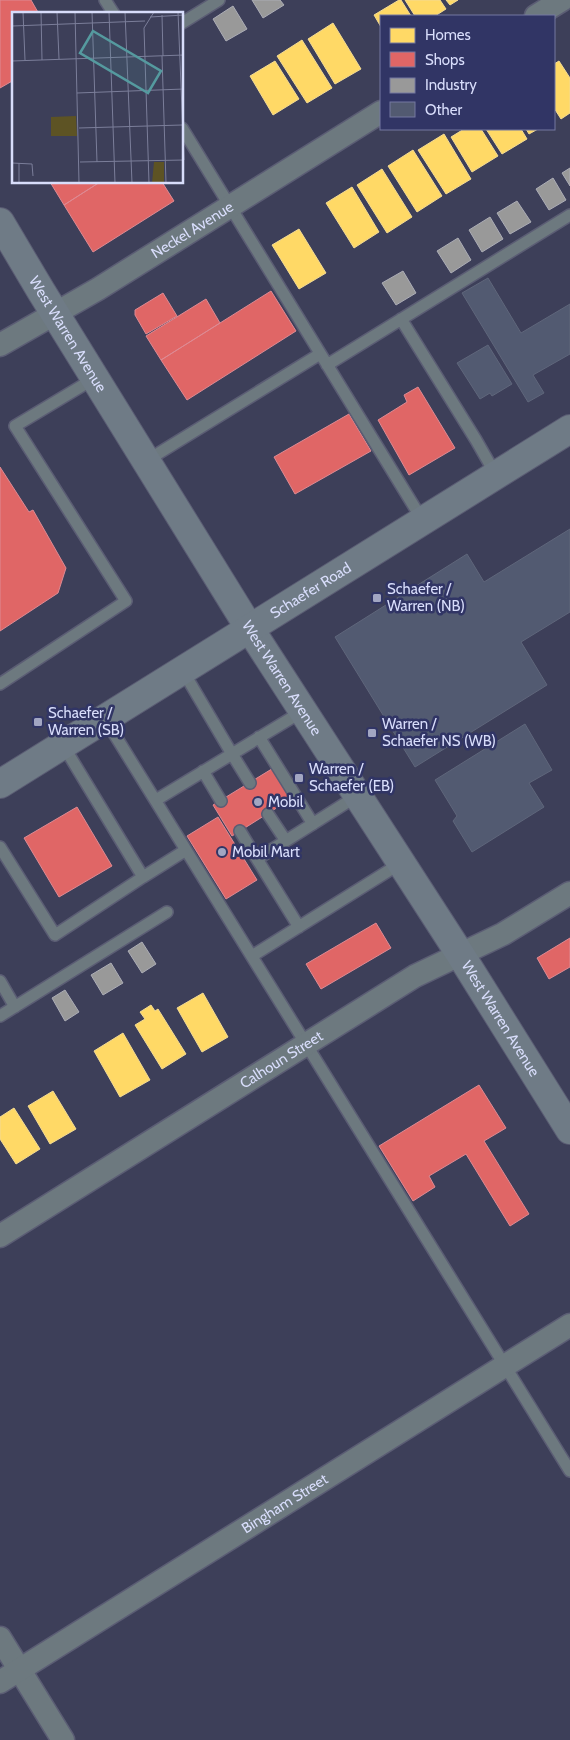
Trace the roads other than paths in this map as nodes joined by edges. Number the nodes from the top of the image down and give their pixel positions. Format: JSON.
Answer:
{"nodes":[{"id":1,"x":106,"y":0,"type":"edge"},
{"id":2,"x":219,"y":0,"type":"edge"},
{"id":3,"x":562,"y":0,"type":"edge"},
{"id":4,"x":113,"y":12,"type":"edge"},
{"id":5,"x":538,"y":15,"type":"edge"},
{"id":6,"x":184,"y":22,"type":"edge"},
{"id":7,"x":380,"y":113,"type":"edge"},
{"id":8,"x":184,"y":131,"type":"edge"},
{"id":9,"x":229,"y":206,"type":"junction"},
{"id":10,"x":570,"y":215,"type":"edge"},
{"id":11,"x":3,"y":234,"type":"edge"},
{"id":12,"x":55,"y":314,"type":"junction"},
{"id":13,"x":401,"y":319,"type":"junction"},
{"id":14,"x":0,"y":346,"type":"edge"},
{"id":15,"x":320,"y":354,"type":"junction"},
{"id":16,"x":327,"y":365,"type":"junction"},
{"id":17,"x":95,"y":378,"type":"junction"},
{"id":18,"x":570,"y":429,"type":"edge"},
{"id":19,"x":146,"y":461,"type":"junction"},
{"id":20,"x":496,"y":475,"type":"junction"},
{"id":21,"x":423,"y":521,"type":"junction"},
{"id":22,"x":250,"y":629,"type":"junction"},
{"id":23,"x":183,"y":671,"type":"junction"},
{"id":24,"x":0,"y":684,"type":"edge"},
{"id":25,"x":303,"y":711,"type":"junction"},
{"id":26,"x":105,"y":719,"type":"junction"},
{"id":27,"x":259,"y":737,"type":"junction"},
{"id":28,"x":63,"y":745,"type":"junction"},
{"id":29,"x":232,"y":754,"type":"junction"},
{"id":30,"x":203,"y":771,"type":"junction"},
{"id":31,"x":250,"y":783,"type":"dead end"},
{"id":32,"x":0,"y":784,"type":"edge"},
{"id":33,"x":358,"y":796,"type":"junction"},
{"id":34,"x":156,"y":800,"type":"junction"},
{"id":35,"x":221,"y":801,"type":"dead end"},
{"id":36,"x":268,"y":814,"type":"dead end"},
{"id":37,"x":313,"y":824,"type":"junction"},
{"id":38,"x":240,"y":831,"type":"dead end"},
{"id":39,"x":286,"y":841,"type":"junction"},
{"id":40,"x":0,"y":847,"type":"edge"},
{"id":41,"x":186,"y":850,"type":"junction"},
{"id":42,"x":257,"y":859,"type":"junction"},
{"id":43,"x":401,"y":864,"type":"junction"},
{"id":44,"x":143,"y":877,"type":"junction"},
{"id":45,"x":570,"y":893,"type":"edge"},
{"id":46,"x":167,"y":912,"type":"dead end"},
{"id":47,"x":299,"y":927,"type":"junction"},
{"id":48,"x":460,"y":954,"type":"junction"},
{"id":49,"x":252,"y":956,"type":"junction"},
{"id":50,"x":0,"y":981,"type":"edge"},
{"id":51,"x":16,"y":1007,"type":"junction"},
{"id":52,"x":0,"y":1016,"type":"edge"},
{"id":53,"x":306,"y":1044,"type":"junction"},
{"id":54,"x":570,"y":1130,"type":"edge"},
{"id":55,"x":0,"y":1236,"type":"edge"},
{"id":56,"x":570,"y":1325,"type":"edge"},
{"id":57,"x":505,"y":1366,"type":"junction"},
{"id":58,"x":570,"y":1471,"type":"edge"},
{"id":59,"x":0,"y":1638,"type":"edge"},
{"id":60,"x":20,"y":1670,"type":"junction"},
{"id":61,"x":0,"y":1682,"type":"edge"},
{"id":62,"x":63,"y":1740,"type":"edge"}],
"edges":[{"from":1,"to":4,"type":"lane"},
{"from":2,"to":6,"type":"lane"},
{"from":3,"to":5,"type":"street"},
{"from":7,"to":9,"type":"street","name":"Neckel Avenue"},
{"from":8,"to":9,"type":"lane"},
{"from":9,"to":12,"type":"street","name":"Neckel Avenue"},
{"from":9,"to":15,"type":"lane"},
{"from":10,"to":13,"type":"lane"},
{"from":11,"to":12,"type":"main road","name":"West Warren Avenue"},
{"from":12,"to":14,"type":"street","name":"Neckel Avenue"},
{"from":12,"to":17,"type":"main road","name":"West Warren Avenue"},
{"from":13,"to":16,"type":"lane"},
{"from":13,"to":20,"type":"lane"},
{"from":15,"to":16,"type":"lane"},
{"from":15,"to":19,"type":"lane"},
{"from":16,"to":21,"type":"lane"},
{"from":17,"to":19,"type":"main road","name":"West Warren Avenue"},
{"from":17,"to":24,"type":"lane"},
{"from":18,"to":20,"type":"main road","name":"Schaefer Road"},
{"from":19,"to":22,"type":"main road","name":"West Warren Avenue"},
{"from":20,"to":21,"type":"main road","name":"Schaefer Road"},
{"from":21,"to":22,"type":"main road","name":"Schaefer Road"},
{"from":22,"to":23,"type":"main road","name":"Schaefer Road"},
{"from":22,"to":25,"type":"main road","name":"West Warren Avenue"},
{"from":23,"to":26,"type":"main road","name":"Schaefer Road"},
{"from":23,"to":29,"type":"lane"},
{"from":25,"to":27,"type":"lane"},
{"from":25,"to":33,"type":"main road","name":"West Warren Avenue"},
{"from":26,"to":28,"type":"main road","name":"Schaefer Road"},
{"from":26,"to":34,"type":"lane"},
{"from":27,"to":29,"type":"lane"},
{"from":27,"to":37,"type":"lane"},
{"from":28,"to":32,"type":"main road","name":"Schaefer Road"},
{"from":28,"to":44,"type":"lane"},
{"from":29,"to":30,"type":"lane"},
{"from":29,"to":31,"type":"lane"},
{"from":30,"to":34,"type":"lane"},
{"from":30,"to":35,"type":"lane"},
{"from":33,"to":37,"type":"lane"},
{"from":33,"to":43,"type":"main road","name":"West Warren Avenue"},
{"from":34,"to":41,"type":"lane"},
{"from":36,"to":39,"type":"lane"},
{"from":37,"to":39,"type":"lane"},
{"from":38,"to":42,"type":"lane"},
{"from":39,"to":42,"type":"lane"},
{"from":40,"to":44,"type":"lane"},
{"from":41,"to":44,"type":"lane"},
{"from":41,"to":49,"type":"lane"},
{"from":42,"to":47,"type":"lane"},
{"from":43,"to":47,"type":"lane"},
{"from":43,"to":48,"type":"main road","name":"West Warren Avenue"},
{"from":45,"to":48,"type":"street","name":"Calhoun Street"},
{"from":46,"to":51,"type":"lane"},
{"from":47,"to":49,"type":"lane"},
{"from":48,"to":53,"type":"street","name":"Calhoun Street"},
{"from":48,"to":54,"type":"main road","name":"West Warren Avenue"},
{"from":49,"to":53,"type":"lane"},
{"from":50,"to":51,"type":"lane"},
{"from":51,"to":52,"type":"lane"},
{"from":53,"to":55,"type":"street","name":"Calhoun Street"},
{"from":53,"to":57,"type":"lane"},
{"from":56,"to":57,"type":"street","name":"Bingham Street"},
{"from":57,"to":58,"type":"lane"},
{"from":57,"to":60,"type":"street","name":"Bingham Street"},
{"from":59,"to":60,"type":"street"},
{"from":60,"to":61,"type":"street","name":"Bingham Street"},
{"from":60,"to":62,"type":"street"}]}
